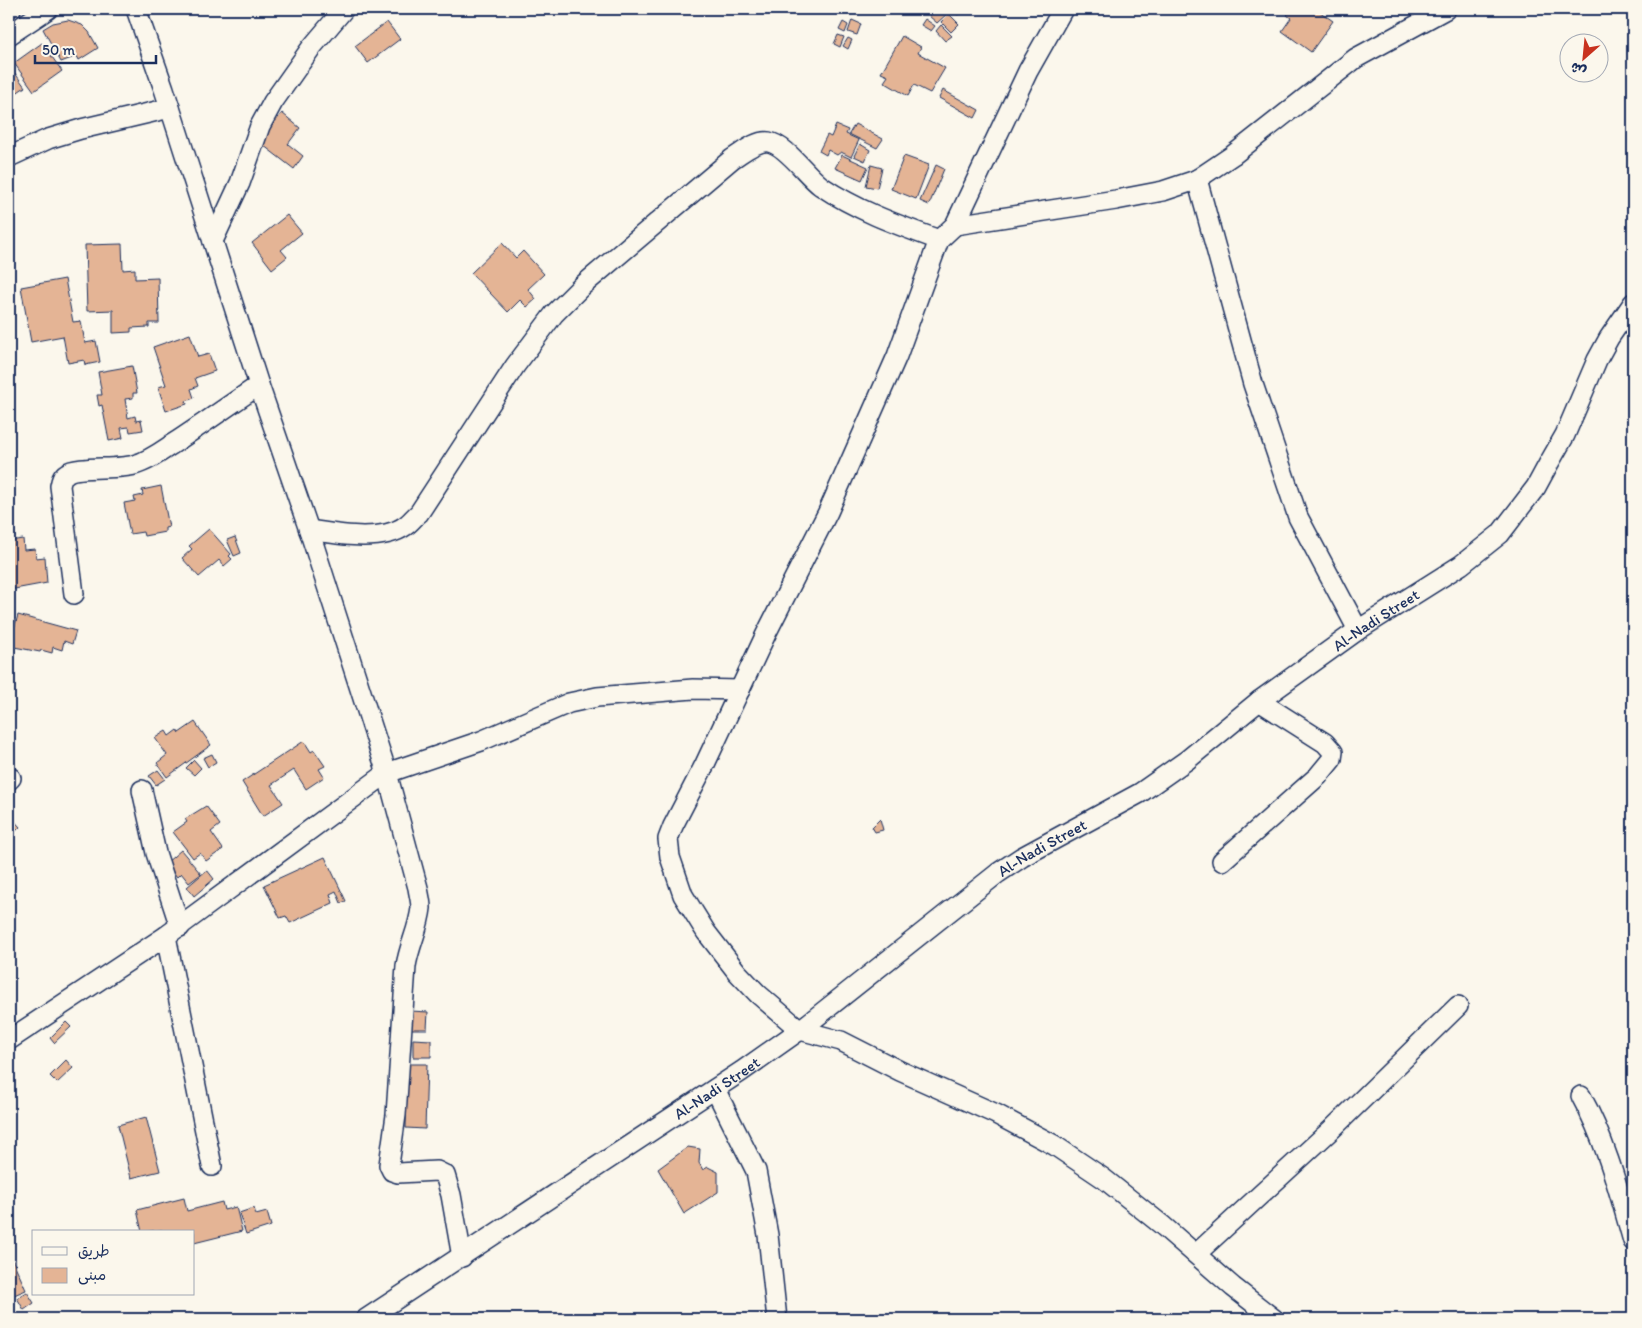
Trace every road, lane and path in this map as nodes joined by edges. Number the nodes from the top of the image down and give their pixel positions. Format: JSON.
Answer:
{"nodes":[{"id":1,"x":48,"y":9,"type":"edge"},
{"id":2,"x":136,"y":9,"type":"edge"},
{"id":3,"x":344,"y":9,"type":"edge"},
{"id":4,"x":1063,"y":9,"type":"edge"},
{"id":5,"x":1446,"y":9,"type":"edge"},
{"id":6,"x":9,"y":35,"type":"edge"},
{"id":7,"x":170,"y":108,"type":"junction"},
{"id":8,"x":9,"y":157,"type":"edge"},
{"id":9,"x":1197,"y":179,"type":"junction"},
{"id":10,"x":955,"y":224,"type":"junction"},
{"id":11,"x":939,"y":240,"type":"junction"},
{"id":12,"x":214,"y":241,"type":"junction"},
{"id":13,"x":1633,"y":303,"type":"edge"},
{"id":14,"x":259,"y":385,"type":"junction"},
{"id":15,"x":310,"y":530,"type":"junction"},
{"id":16,"x":74,"y":594,"type":"dead end"},
{"id":17,"x":1358,"y":630,"type":"junction"},
{"id":18,"x":740,"y":690,"type":"junction"},
{"id":19,"x":1259,"y":701,"type":"junction"},
{"id":20,"x":387,"y":773,"type":"junction"},
{"id":21,"x":142,"y":790,"type":"dead end"},
{"id":22,"x":1222,"y":861,"type":"dead end"},
{"id":23,"x":173,"y":932,"type":"junction"},
{"id":24,"x":1458,"y":1006,"type":"dead end"},
{"id":25,"x":800,"y":1030,"type":"junction"},
{"id":26,"x":9,"y":1040,"type":"edge"},
{"id":27,"x":715,"y":1089,"type":"junction"},
{"id":28,"x":1581,"y":1096,"type":"dead end"},
{"id":29,"x":212,"y":1166,"type":"dead end"},
{"id":30,"x":1633,"y":1241,"type":"edge"},
{"id":31,"x":1196,"y":1254,"type":"junction"},
{"id":32,"x":462,"y":1257,"type":"junction"},
{"id":33,"x":366,"y":1319,"type":"edge"},
{"id":34,"x":777,"y":1319,"type":"edge"},
{"id":35,"x":1274,"y":1319,"type":"edge"}],
"edges":[{"from":1,"to":6,"type":"street"},
{"from":2,"to":7,"type":"street"},
{"from":3,"to":12,"type":"street"},
{"from":4,"to":10,"type":"street"},
{"from":5,"to":9,"type":"street"},
{"from":7,"to":8,"type":"street"},
{"from":7,"to":12,"type":"street"},
{"from":9,"to":10,"type":"street"},
{"from":9,"to":17,"type":"street"},
{"from":10,"to":11,"type":"street"},
{"from":11,"to":15,"type":"street"},
{"from":11,"to":18,"type":"street"},
{"from":12,"to":14,"type":"street"},
{"from":13,"to":17,"type":"street","name":"Al-Nadi Street"},
{"from":14,"to":15,"type":"street"},
{"from":14,"to":16,"type":"street"},
{"from":15,"to":20,"type":"street"},
{"from":17,"to":19,"type":"street","name":"Al-Nadi Street"},
{"from":18,"to":20,"type":"street"},
{"from":18,"to":25,"type":"street"},
{"from":19,"to":22,"type":"street"},
{"from":19,"to":25,"type":"street","name":"Al-Nadi Street"},
{"from":20,"to":23,"type":"street"},
{"from":20,"to":32,"type":"street"},
{"from":21,"to":23,"type":"street"},
{"from":23,"to":26,"type":"street"},
{"from":23,"to":29,"type":"street"},
{"from":24,"to":31,"type":"street"},
{"from":25,"to":27,"type":"street","name":"Al-Nadi Street"},
{"from":25,"to":31,"type":"street"},
{"from":27,"to":32,"type":"street","name":"Al-Nadi Street"},
{"from":27,"to":34,"type":"street"},
{"from":28,"to":30,"type":"street"},
{"from":31,"to":35,"type":"street"},
{"from":32,"to":33,"type":"street","name":"Al-Nadi Street"}]}
